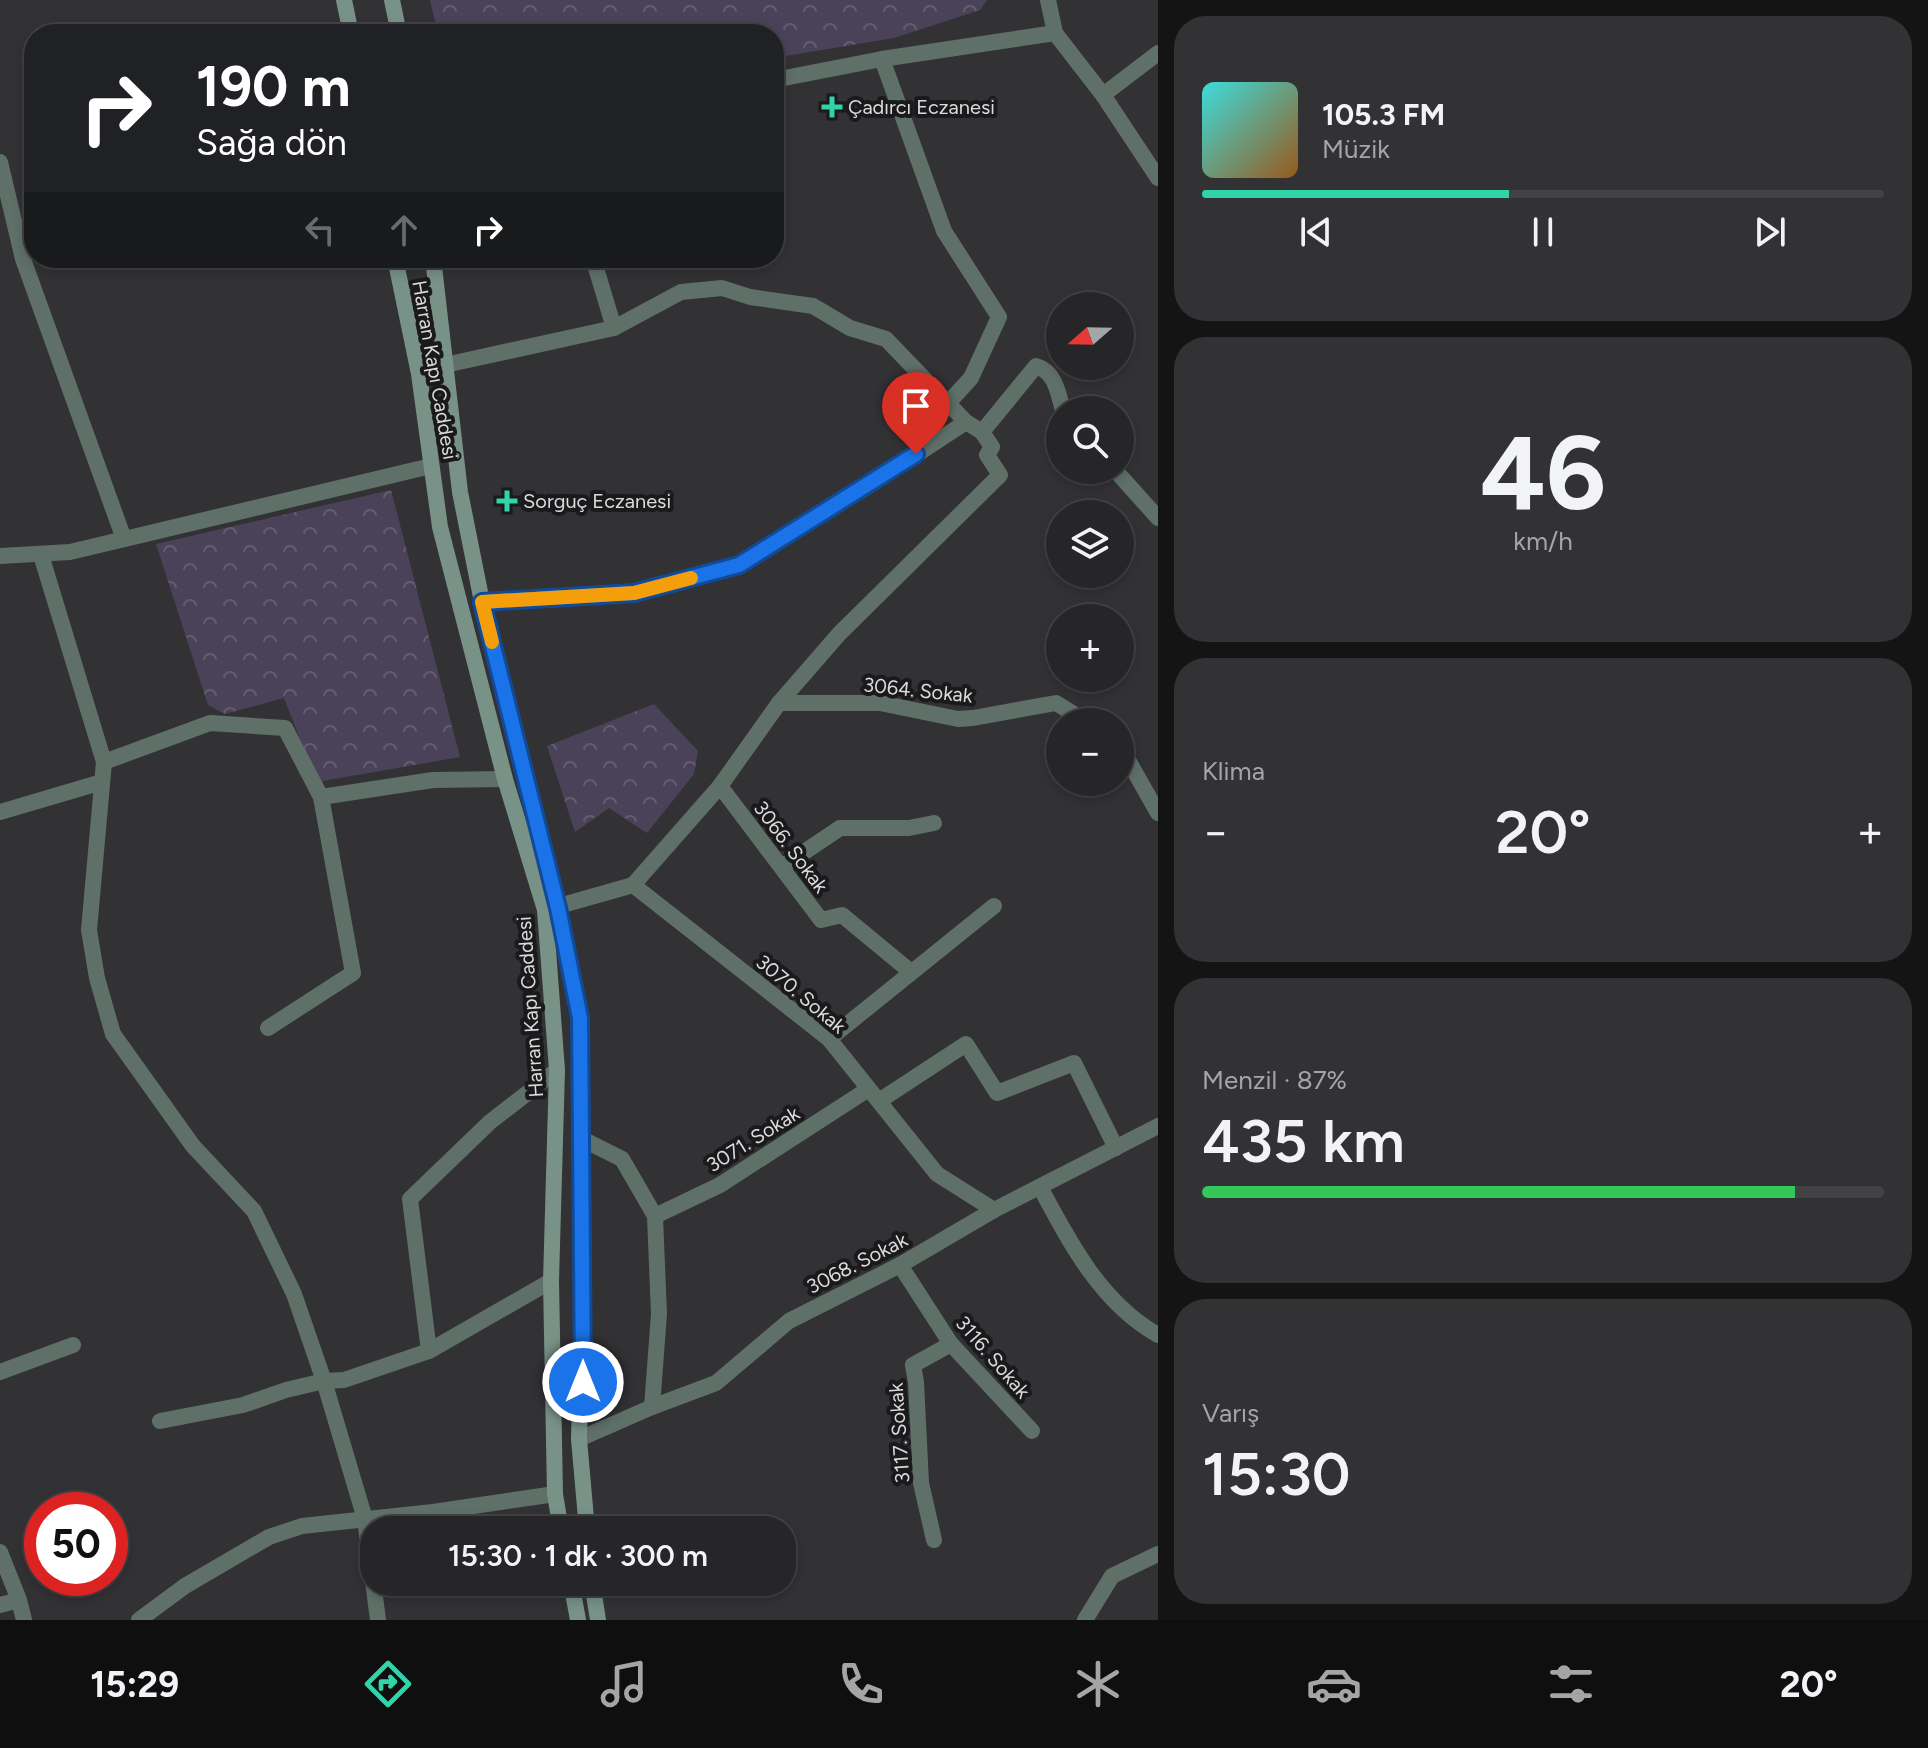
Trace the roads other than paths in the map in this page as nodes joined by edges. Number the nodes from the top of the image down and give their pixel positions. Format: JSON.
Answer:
{"nodes":[{"id":1,"x":344,"y":0,"type":"edge"},
{"id":2,"x":392,"y":0,"type":"edge"},
{"id":3,"x":1048,"y":0,"type":"edge"},
{"id":4,"x":349,"y":24,"type":"edge"},
{"id":5,"x":397,"y":24,"type":"edge"},
{"id":6,"x":1055,"y":33,"type":"junction"},
{"id":7,"x":1158,"y":53,"type":"edge"},
{"id":8,"x":882,"y":59,"type":"junction"},
{"id":9,"x":784,"y":78,"type":"edge"},
{"id":10,"x":1103,"y":95,"type":"junction"},
{"id":11,"x":0,"y":162,"type":"edge"},
{"id":12,"x":1158,"y":178,"type":"edge"},
{"id":13,"x":24,"y":262,"type":"edge"},
{"id":14,"x":26,"y":268,"type":"edge"},
{"id":15,"x":397,"y":268,"type":"edge"},
{"id":16,"x":434,"y":268,"type":"edge"},
{"id":17,"x":596,"y":268,"type":"edge"},
{"id":18,"x":614,"y":328,"type":"junction"},
{"id":19,"x":445,"y":365,"type":"junction"},
{"id":20,"x":1060,"y":396,"type":"edge"},
{"id":21,"x":949,"y":402,"type":"junction"},
{"id":22,"x":966,"y":422,"type":"junction"},
{"id":23,"x":982,"y":432,"type":"junction"},
{"id":24,"x":431,"y":466,"type":"junction"},
{"id":25,"x":1128,"y":484,"type":"edge"},
{"id":26,"x":1158,"y":518,"type":"edge"},
{"id":27,"x":124,"y":539,"type":"junction"},
{"id":28,"x":41,"y":555,"type":"junction"},
{"id":29,"x":0,"y":556,"type":"edge"},
{"id":30,"x":482,"y":602,"type":"junction"},
{"id":31,"x":779,"y":703,"type":"junction"},
{"id":32,"x":1064,"y":708,"type":"edge"},
{"id":33,"x":104,"y":762,"type":"junction"},
{"id":34,"x":1134,"y":771,"type":"edge"},
{"id":35,"x":505,"y":779,"type":"junction"},
{"id":36,"x":102,"y":782,"type":"junction"},
{"id":37,"x":720,"y":786,"type":"junction"},
{"id":38,"x":321,"y":797,"type":"junction"},
{"id":39,"x":0,"y":812,"type":"edge"},
{"id":40,"x":1158,"y":813,"type":"edge"},
{"id":41,"x":934,"y":823,"type":"dead end"},
{"id":42,"x":782,"y":867,"type":"junction"},
{"id":43,"x":633,"y":885,"type":"junction"},
{"id":44,"x":994,"y":906,"type":"dead end"},
{"id":45,"x":551,"y":909,"type":"junction"},
{"id":46,"x":911,"y":972,"type":"junction"},
{"id":47,"x":268,"y":1028,"type":"dead end"},
{"id":48,"x":829,"y":1039,"type":"junction"},
{"id":49,"x":557,"y":1070,"type":"junction"},
{"id":50,"x":873,"y":1096,"type":"junction"},
{"id":51,"x":1158,"y":1127,"type":"edge"},
{"id":52,"x":582,"y":1139,"type":"junction"},
{"id":53,"x":1116,"y":1148,"type":"junction"},
{"id":54,"x":1040,"y":1187,"type":"junction"},
{"id":55,"x":994,"y":1210,"type":"junction"},
{"id":56,"x":655,"y":1216,"type":"junction"},
{"id":57,"x":900,"y":1265,"type":"junction"},
{"id":58,"x":551,"y":1281,"type":"junction"},
{"id":59,"x":1156,"y":1332,"type":"edge"},
{"id":60,"x":951,"y":1344,"type":"junction"},
{"id":61,"x":73,"y":1345,"type":"dead end"},
{"id":62,"x":429,"y":1351,"type":"junction"},
{"id":63,"x":0,"y":1372,"type":"edge"},
{"id":64,"x":324,"y":1381,"type":"junction"},
{"id":65,"x":652,"y":1407,"type":"junction"},
{"id":66,"x":160,"y":1421,"type":"dead end"},
{"id":67,"x":1032,"y":1431,"type":"dead end"},
{"id":68,"x":579,"y":1439,"type":"junction"},
{"id":69,"x":555,"y":1494,"type":"junction"},
{"id":70,"x":364,"y":1516,"type":"edge"},
{"id":71,"x":394,"y":1516,"type":"edge"},
{"id":72,"x":559,"y":1516,"type":"edge"},
{"id":73,"x":586,"y":1516,"type":"edge"},
{"id":74,"x":360,"y":1520,"type":"edge"},
{"id":75,"x":934,"y":1540,"type":"dead end"},
{"id":76,"x":0,"y":1552,"type":"edge"},
{"id":77,"x":1158,"y":1554,"type":"edge"},
{"id":78,"x":375,"y":1596,"type":"edge"},
{"id":79,"x":574,"y":1596,"type":"edge"},
{"id":80,"x":594,"y":1596,"type":"edge"},
{"id":81,"x":19,"y":1600,"type":"junction"},
{"id":82,"x":0,"y":1605,"type":"edge"},
{"id":83,"x":24,"y":1620,"type":"edge"},
{"id":84,"x":139,"y":1620,"type":"edge"},
{"id":85,"x":378,"y":1620,"type":"edge"},
{"id":86,"x":578,"y":1620,"type":"edge"},
{"id":87,"x":598,"y":1620,"type":"edge"},
{"id":88,"x":1085,"y":1620,"type":"edge"}],
"edges":[{"from":1,"to":4,"type":"main road"},
{"from":2,"to":5,"type":"main road"},
{"from":3,"to":6,"type":"street"},
{"from":6,"to":8,"type":"street"},
{"from":6,"to":10,"type":"street"},
{"from":7,"to":10,"type":"street"},
{"from":8,"to":9,"type":"street"},
{"from":8,"to":21,"type":"street"},
{"from":10,"to":12,"type":"street"},
{"from":11,"to":13,"type":"street"},
{"from":14,"to":27,"type":"street"},
{"from":15,"to":24,"type":"main road","name":"Harran Kapı Caddesi"},
{"from":16,"to":19,"type":"main road","name":"Harran Kapı Caddesi"},
{"from":17,"to":18,"type":"street"},
{"from":18,"to":19,"type":"street"},
{"from":18,"to":21,"type":"street"},
{"from":19,"to":30,"type":"main road","name":"Harran Kapı Caddesi"},
{"from":20,"to":23,"type":"street"},
{"from":21,"to":22,"type":"street"},
{"from":22,"to":23,"type":"street"},
{"from":22,"to":30,"type":"street"},
{"from":23,"to":31,"type":"street"},
{"from":24,"to":27,"type":"street"},
{"from":24,"to":35,"type":"main road","name":"Harran Kapı Caddesi"},
{"from":25,"to":26,"type":"street"},
{"from":27,"to":28,"type":"street"},
{"from":28,"to":29,"type":"street"},
{"from":28,"to":33,"type":"street"},
{"from":30,"to":45,"type":"main road","name":"Harran Kapı Caddesi"},
{"from":31,"to":32,"type":"street","name":"3064. Sokak"},
{"from":31,"to":37,"type":"street"},
{"from":33,"to":36,"type":"street"},
{"from":33,"to":38,"type":"street"},
{"from":34,"to":40,"type":"street"},
{"from":35,"to":38,"type":"street"},
{"from":35,"to":45,"type":"main road","name":"Harran Kapı Caddesi"},
{"from":36,"to":39,"type":"street"},
{"from":36,"to":64,"type":"street"},
{"from":37,"to":42,"type":"street","name":"3066. Sokak"},
{"from":37,"to":43,"type":"street"},
{"from":38,"to":47,"type":"street"},
{"from":41,"to":42,"type":"street"},
{"from":42,"to":46,"type":"street","name":"3066. Sokak"},
{"from":43,"to":45,"type":"street"},
{"from":43,"to":48,"type":"street","name":"3070. Sokak"},
{"from":44,"to":46,"type":"street"},
{"from":45,"to":49,"type":"main road","name":"Harran Kapı Caddesi"},
{"from":45,"to":52,"type":"main road","name":"Harran Kapı Caddesi"},
{"from":46,"to":48,"type":"street"},
{"from":48,"to":50,"type":"street","name":"3070. Sokak"},
{"from":49,"to":58,"type":"main road","name":"Harran Kapı Caddesi"},
{"from":49,"to":62,"type":"street"},
{"from":50,"to":53,"type":"street","name":"3071. Sokak"},
{"from":50,"to":55,"type":"street","name":"3070. Sokak"},
{"from":50,"to":56,"type":"street","name":"3071. Sokak"},
{"from":51,"to":53,"type":"street","name":"3068. Sokak"},
{"from":52,"to":56,"type":"street"},
{"from":52,"to":68,"type":"main road","name":"Harran Kapı Caddesi"},
{"from":53,"to":54,"type":"street","name":"3068. Sokak"},
{"from":54,"to":55,"type":"street","name":"3068. Sokak"},
{"from":54,"to":59,"type":"street"},
{"from":55,"to":57,"type":"street","name":"3068. Sokak"},
{"from":56,"to":65,"type":"street"},
{"from":57,"to":60,"type":"street","name":"3116. Sokak"},
{"from":57,"to":65,"type":"street","name":"3068. Sokak"},
{"from":58,"to":62,"type":"street"},
{"from":58,"to":69,"type":"main road","name":"Harran Kapı Caddesi"},
{"from":60,"to":67,"type":"street","name":"3116. Sokak"},
{"from":60,"to":75,"type":"street","name":"3117. Sokak"},
{"from":61,"to":63,"type":"street"},
{"from":62,"to":64,"type":"street"},
{"from":64,"to":66,"type":"street"},
{"from":64,"to":70,"type":"street"},
{"from":65,"to":68,"type":"street","name":"3068. Sokak"},
{"from":68,"to":73,"type":"main road","name":"Harran Kapı Caddesi"},
{"from":69,"to":71,"type":"street"},
{"from":69,"to":72,"type":"main road","name":"Harran Kapı Caddesi"},
{"from":74,"to":84,"type":"street"},
{"from":76,"to":81,"type":"street"},
{"from":77,"to":88,"type":"street"},
{"from":78,"to":85,"type":"street"},
{"from":79,"to":86,"type":"main road"},
{"from":80,"to":87,"type":"main road"},
{"from":81,"to":82,"type":"street"},
{"from":81,"to":83,"type":"street"}]}
